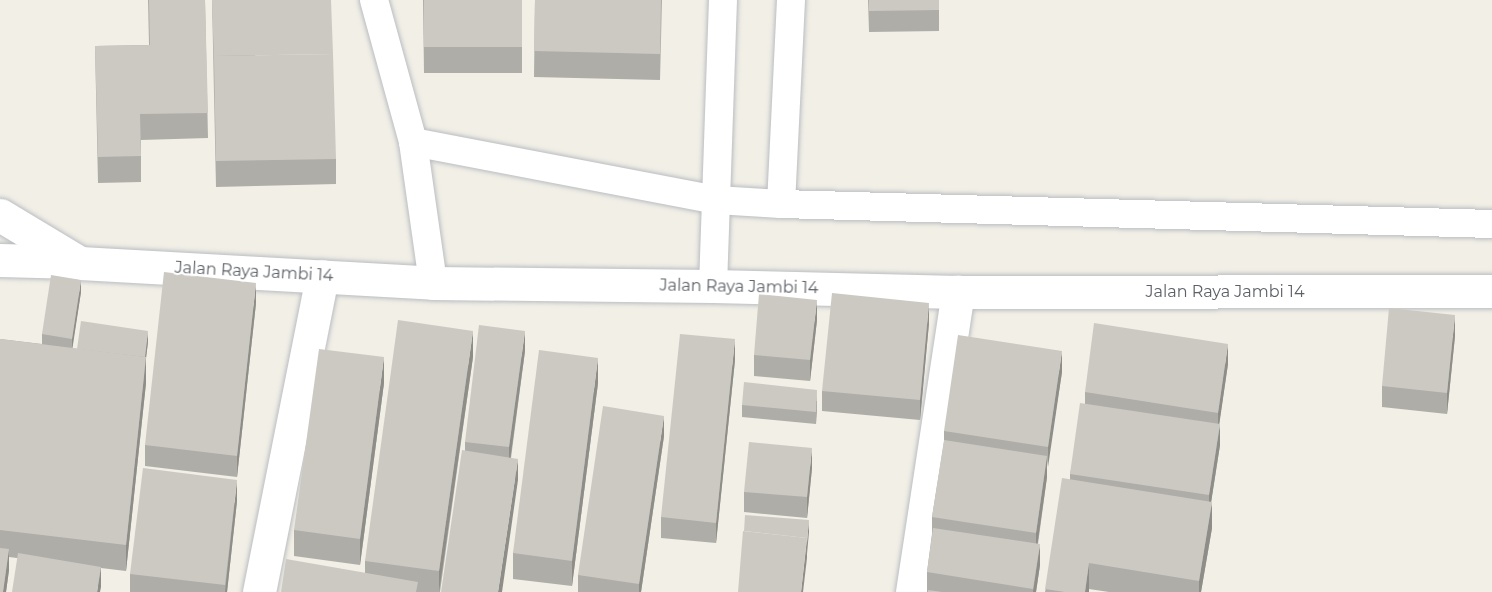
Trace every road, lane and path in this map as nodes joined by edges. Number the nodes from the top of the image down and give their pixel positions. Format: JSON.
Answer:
{"nodes":[{"id":1,"x":374,"y":0,"type":"edge"},
{"id":2,"x":723,"y":0,"type":"edge"},
{"id":3,"x":791,"y":0,"type":"edge"},
{"id":4,"x":413,"y":142,"type":"junction"},
{"id":5,"x":716,"y":200,"type":"junction"},
{"id":6,"x":781,"y":204,"type":"junction"},
{"id":7,"x":0,"y":215,"type":"edge"},
{"id":8,"x":1492,"y":224,"type":"edge"},
{"id":9,"x":0,"y":260,"type":"edge"},
{"id":10,"x":80,"y":262,"type":"junction"},
{"id":11,"x":322,"y":276,"type":"junction"},
{"id":12,"x":433,"y":283,"type":"junction"},
{"id":13,"x":713,"y":286,"type":"junction"},
{"id":14,"x":1492,"y":291,"type":"edge"},
{"id":15,"x":958,"y":292,"type":"junction"},
{"id":16,"x":259,"y":592,"type":"edge"},
{"id":17,"x":912,"y":592,"type":"edge"}],
"edges":[{"from":1,"to":4,"type":"lane"},
{"from":2,"to":5,"type":"lane"},
{"from":3,"to":6,"type":"lane"},
{"from":4,"to":5,"type":"lane"},
{"from":4,"to":12,"type":"lane"},
{"from":5,"to":6,"type":"lane"},
{"from":5,"to":13,"type":"lane"},
{"from":6,"to":8,"type":"lane"},
{"from":7,"to":10,"type":"street","name":"Jalan Raya Jambi 14"},
{"from":9,"to":10,"type":"street"},
{"from":10,"to":11,"type":"street","name":"Jalan Raya Jambi 14"},
{"from":11,"to":12,"type":"street","name":"Jalan Raya Jambi 14"},
{"from":11,"to":16,"type":"street"},
{"from":12,"to":13,"type":"street","name":"Jalan Raya Jambi 14"},
{"from":13,"to":15,"type":"street","name":"Jalan Raya Jambi 14"},
{"from":14,"to":15,"type":"street","name":"Jalan Raya Jambi 14"},
{"from":15,"to":17,"type":"street"}]}
